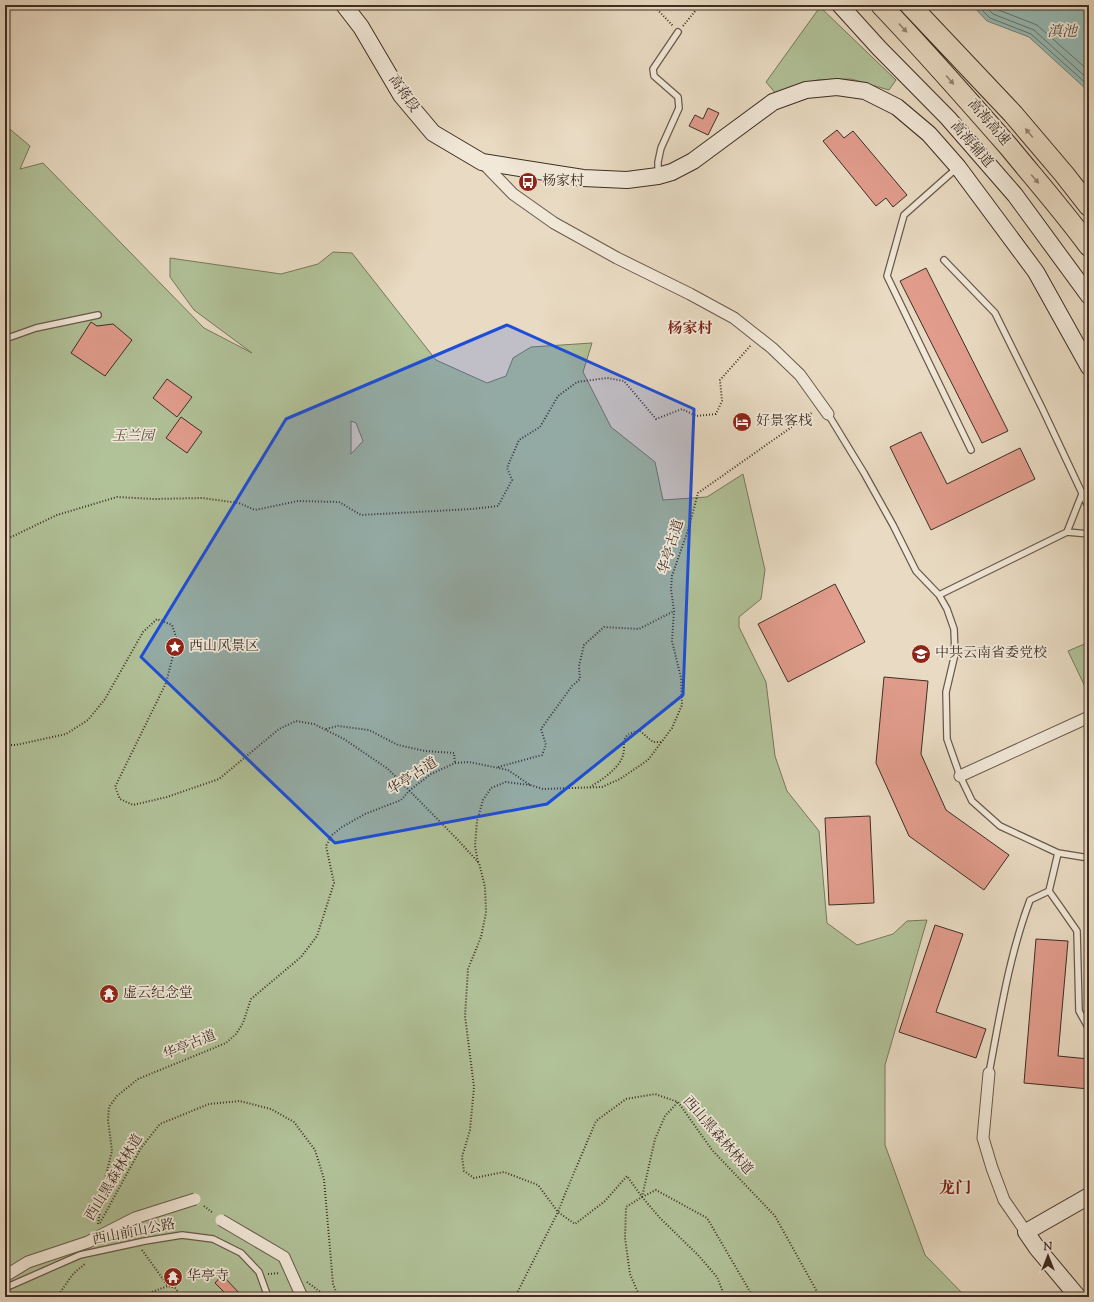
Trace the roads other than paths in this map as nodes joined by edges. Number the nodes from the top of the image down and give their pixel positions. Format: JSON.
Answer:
{"nodes":[{"id":1,"x":344,"y":5,"type":"edge"},
{"id":2,"x":840,"y":5,"type":"edge"},
{"id":3,"x":881,"y":5,"type":"edge"},
{"id":4,"x":910,"y":5,"type":"edge"},
{"id":5,"x":678,"y":32,"type":"road end"},
{"id":6,"x":482,"y":162,"type":"junction"},
{"id":7,"x":958,"y":167,"type":"junction"},
{"id":8,"x":658,"y":176,"type":"junction"},
{"id":9,"x":1089,"y":206,"type":"edge"},
{"id":10,"x":1089,"y":246,"type":"edge"},
{"id":11,"x":944,"y":260,"type":"dead end"},
{"id":12,"x":1089,"y":296,"type":"edge"},
{"id":13,"x":98,"y":315,"type":"dead end"},
{"id":14,"x":5,"y":339,"type":"edge"},
{"id":15,"x":1089,"y":366,"type":"edge"},
{"id":16,"x":825,"y":410,"type":"joint"},
{"id":17,"x":971,"y":450,"type":"dead end"},
{"id":18,"x":1089,"y":490,"type":"edge"},
{"id":19,"x":1082,"y":494,"type":"junction"},
{"id":20,"x":1089,"y":508,"type":"edge"},
{"id":21,"x":1067,"y":532,"type":"junction"},
{"id":22,"x":1089,"y":534,"type":"edge"},
{"id":23,"x":940,"y":595,"type":"junction"},
{"id":24,"x":1089,"y":717,"type":"edge"},
{"id":25,"x":960,"y":776,"type":"junction"},
{"id":26,"x":1058,"y":854,"type":"junction"},
{"id":27,"x":1089,"y":858,"type":"edge"},
{"id":28,"x":1048,"y":891,"type":"junction"},
{"id":29,"x":1089,"y":1029,"type":"edge"},
{"id":30,"x":988,"y":1073,"type":"joint"},
{"id":31,"x":1089,"y":1196,"type":"edge"},
{"id":32,"x":195,"y":1199,"type":"road end"},
{"id":33,"x":221,"y":1220,"type":"road end"},
{"id":34,"x":1026,"y":1232,"type":"junction"},
{"id":35,"x":5,"y":1276,"type":"edge"},
{"id":36,"x":5,"y":1288,"type":"edge"},
{"id":37,"x":268,"y":1297,"type":"edge"},
{"id":38,"x":302,"y":1297,"type":"edge"},
{"id":39,"x":1078,"y":1297,"type":"edge"}],
"edges":[{"from":1,"to":6,"type":"main road","name":"高蒋段"},
{"from":2,"to":12,"type":"main road","name":"高海辅道"},
{"from":3,"to":10,"type":"highway","name":"高海高速","one_way":true},
{"from":9,"to":4,"type":"highway","name":"高海高速","one_way":true},
{"from":5,"to":8,"type":"lane"},
{"from":6,"to":8,"type":"main road"},
{"from":6,"to":16,"type":"street"},
{"from":7,"to":8,"type":"main road"},
{"from":7,"to":15,"type":"main road"},
{"from":7,"to":17,"type":"lane"},
{"from":11,"to":19,"type":"lane"},
{"from":13,"to":14,"type":"lane"},
{"from":16,"to":23,"type":"lane"},
{"from":18,"to":19,"type":"lane"},
{"from":19,"to":20,"type":"lane"},
{"from":19,"to":21,"type":"lane"},
{"from":21,"to":22,"type":"lane"},
{"from":21,"to":23,"type":"lane"},
{"from":23,"to":25,"type":"lane"},
{"from":24,"to":25,"type":"street"},
{"from":25,"to":26,"type":"lane"},
{"from":26,"to":27,"type":"lane"},
{"from":26,"to":28,"type":"lane"},
{"from":28,"to":29,"type":"lane"},
{"from":28,"to":30,"type":"lane"},
{"from":30,"to":34,"type":"street"},
{"from":31,"to":34,"type":"main road"},
{"from":32,"to":35,"type":"street","bridge":true},
{"from":33,"to":38,"type":"street","bridge":true},
{"from":34,"to":39,"type":"main road"},
{"from":36,"to":37,"type":"lane","name":"西山前山公路"}]}
